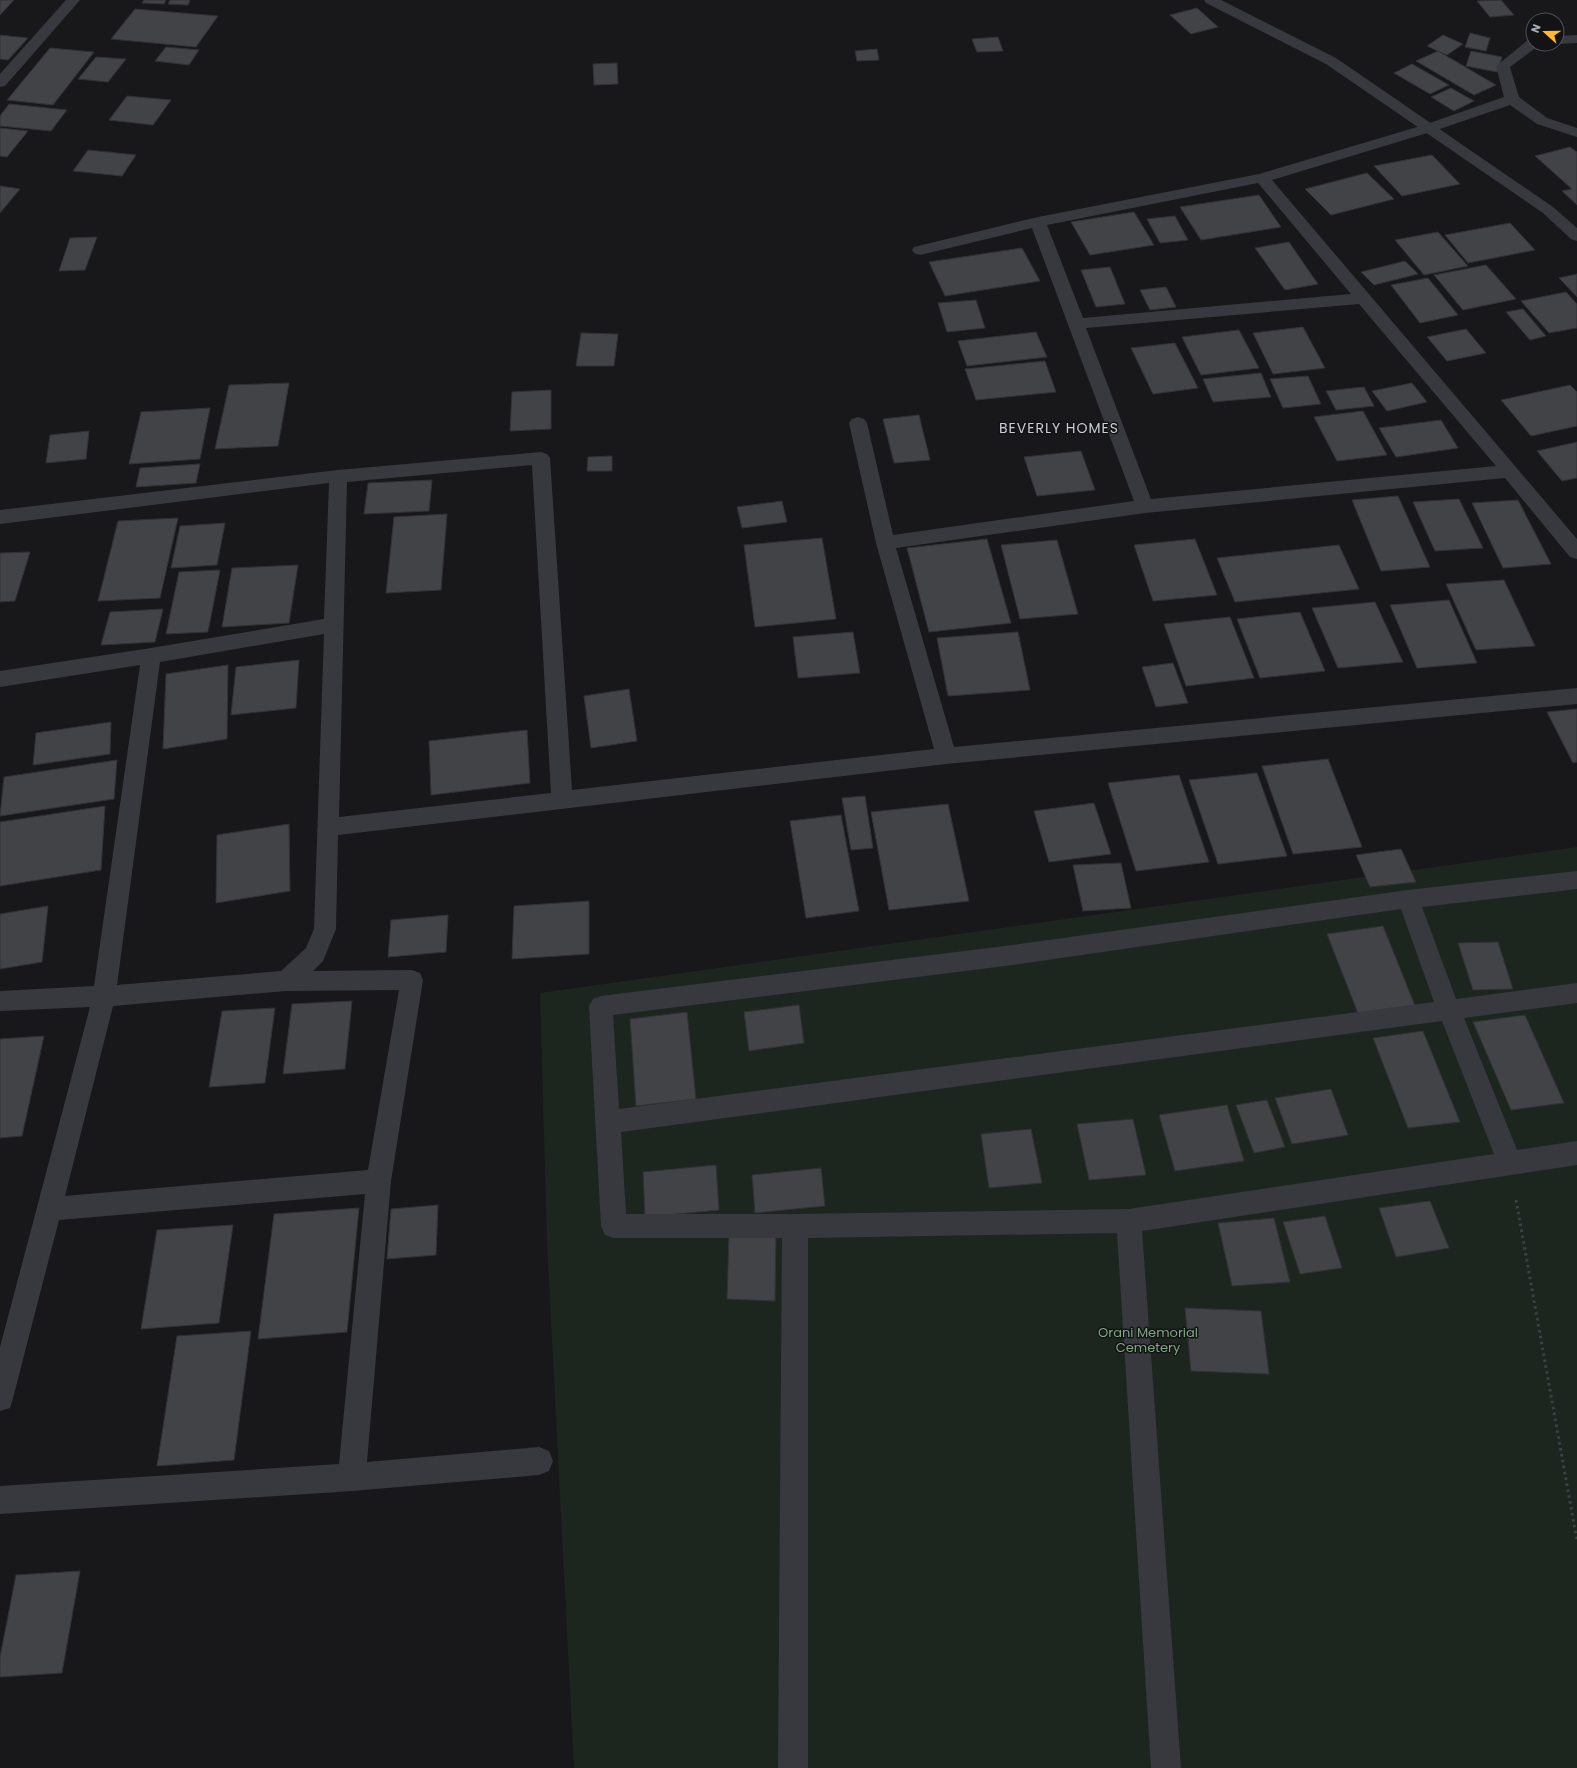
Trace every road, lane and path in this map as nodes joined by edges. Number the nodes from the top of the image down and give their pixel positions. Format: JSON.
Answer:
{"nodes":[{"id":1,"x":73,"y":0,"type":"edge"},
{"id":2,"x":1211,"y":0,"type":"edge"},
{"id":3,"x":1577,"y":39,"type":"edge"},
{"id":4,"x":1565,"y":40,"type":"edge"},
{"id":5,"x":1525,"y":48,"type":"edge"},
{"id":6,"x":0,"y":83,"type":"edge"},
{"id":7,"x":1512,"y":99,"type":"junction"},
{"id":8,"x":1429,"y":128,"type":"junction"},
{"id":9,"x":1577,"y":133,"type":"edge"},
{"id":10,"x":1262,"y":178,"type":"junction"},
{"id":11,"x":1038,"y":222,"type":"junction"},
{"id":12,"x":1577,"y":236,"type":"edge"},
{"id":13,"x":920,"y":250,"type":"dead end"},
{"id":14,"x":1364,"y":298,"type":"junction"},
{"id":15,"x":1077,"y":324,"type":"junction"},
{"id":16,"x":858,"y":423,"type":"dead end"},
{"id":17,"x":1510,"y":471,"type":"junction"},
{"id":18,"x":338,"y":476,"type":"junction"},
{"id":19,"x":1145,"y":506,"type":"junction"},
{"id":20,"x":0,"y":517,"type":"edge"},
{"id":21,"x":885,"y":543,"type":"junction"},
{"id":22,"x":1577,"y":552,"type":"edge"},
{"id":23,"x":334,"y":625,"type":"junction"},
{"id":24,"x":151,"y":656,"type":"junction"},
{"id":25,"x":0,"y":680,"type":"edge"},
{"id":26,"x":1577,"y":696,"type":"edge"},
{"id":27,"x":946,"y":756,"type":"junction"},
{"id":28,"x":562,"y":799,"type":"junction"},
{"id":29,"x":327,"y":827,"type":"junction"},
{"id":30,"x":1577,"y":880,"type":"edge"},
{"id":31,"x":1408,"y":899,"type":"junction"},
{"id":32,"x":286,"y":981,"type":"junction"},
{"id":33,"x":1577,"y":993,"type":"edge"},
{"id":34,"x":104,"y":996,"type":"junction"},
{"id":35,"x":0,"y":1001,"type":"edge"},
{"id":36,"x":1449,"y":1010,"type":"junction"},
{"id":37,"x":608,"y":1122,"type":"junction"},
{"id":38,"x":1577,"y":1153,"type":"edge"},
{"id":39,"x":1510,"y":1164,"type":"junction"},
{"id":40,"x":379,"y":1181,"type":"junction"},
{"id":41,"x":49,"y":1209,"type":"junction"},
{"id":42,"x":1130,"y":1221,"type":"junction"},
{"id":43,"x":795,"y":1226,"type":"junction"},
{"id":44,"x":0,"y":1398,"type":"edge"},
{"id":45,"x":539,"y":1461,"type":"dead end"},
{"id":46,"x":352,"y":1477,"type":"junction"},
{"id":47,"x":0,"y":1500,"type":"edge"},
{"id":48,"x":1577,"y":1540,"type":"edge"},
{"id":49,"x":793,"y":1768,"type":"edge"},
{"id":50,"x":1166,"y":1768,"type":"edge"}],
"edges":[{"from":1,"to":6,"type":"street"},
{"from":2,"to":8,"type":"street"},
{"from":3,"to":4,"type":"street"},
{"from":5,"to":7,"type":"street"},
{"from":7,"to":8,"type":"street"},
{"from":7,"to":9,"type":"street"},
{"from":8,"to":10,"type":"street"},
{"from":8,"to":12,"type":"street"},
{"from":10,"to":11,"type":"street"},
{"from":10,"to":14,"type":"street"},
{"from":11,"to":13,"type":"street"},
{"from":11,"to":15,"type":"street"},
{"from":14,"to":15,"type":"street"},
{"from":14,"to":17,"type":"street"},
{"from":15,"to":19,"type":"street"},
{"from":16,"to":21,"type":"street"},
{"from":17,"to":19,"type":"street"},
{"from":17,"to":22,"type":"street"},
{"from":18,"to":20,"type":"street"},
{"from":18,"to":23,"type":"street"},
{"from":18,"to":28,"type":"street"},
{"from":19,"to":21,"type":"street"},
{"from":21,"to":27,"type":"street"},
{"from":23,"to":24,"type":"street"},
{"from":23,"to":29,"type":"street"},
{"from":24,"to":25,"type":"street"},
{"from":24,"to":34,"type":"street"},
{"from":26,"to":27,"type":"street"},
{"from":27,"to":28,"type":"street"},
{"from":28,"to":29,"type":"street"},
{"from":29,"to":32,"type":"street"},
{"from":30,"to":31,"type":"street"},
{"from":31,"to":36,"type":"street"},
{"from":31,"to":37,"type":"street"},
{"from":32,"to":34,"type":"street"},
{"from":32,"to":40,"type":"street"},
{"from":33,"to":36,"type":"street"},
{"from":34,"to":35,"type":"street"},
{"from":34,"to":41,"type":"street"},
{"from":36,"to":37,"type":"street"},
{"from":36,"to":39,"type":"street"},
{"from":37,"to":43,"type":"street"},
{"from":38,"to":39,"type":"street"},
{"from":39,"to":42,"type":"street"},
{"from":39,"to":48,"type":"path"},
{"from":40,"to":41,"type":"street"},
{"from":40,"to":46,"type":"street"},
{"from":41,"to":44,"type":"street"},
{"from":42,"to":43,"type":"street"},
{"from":42,"to":50,"type":"street"},
{"from":43,"to":49,"type":"street"},
{"from":45,"to":46,"type":"street"},
{"from":46,"to":47,"type":"street"}]}
